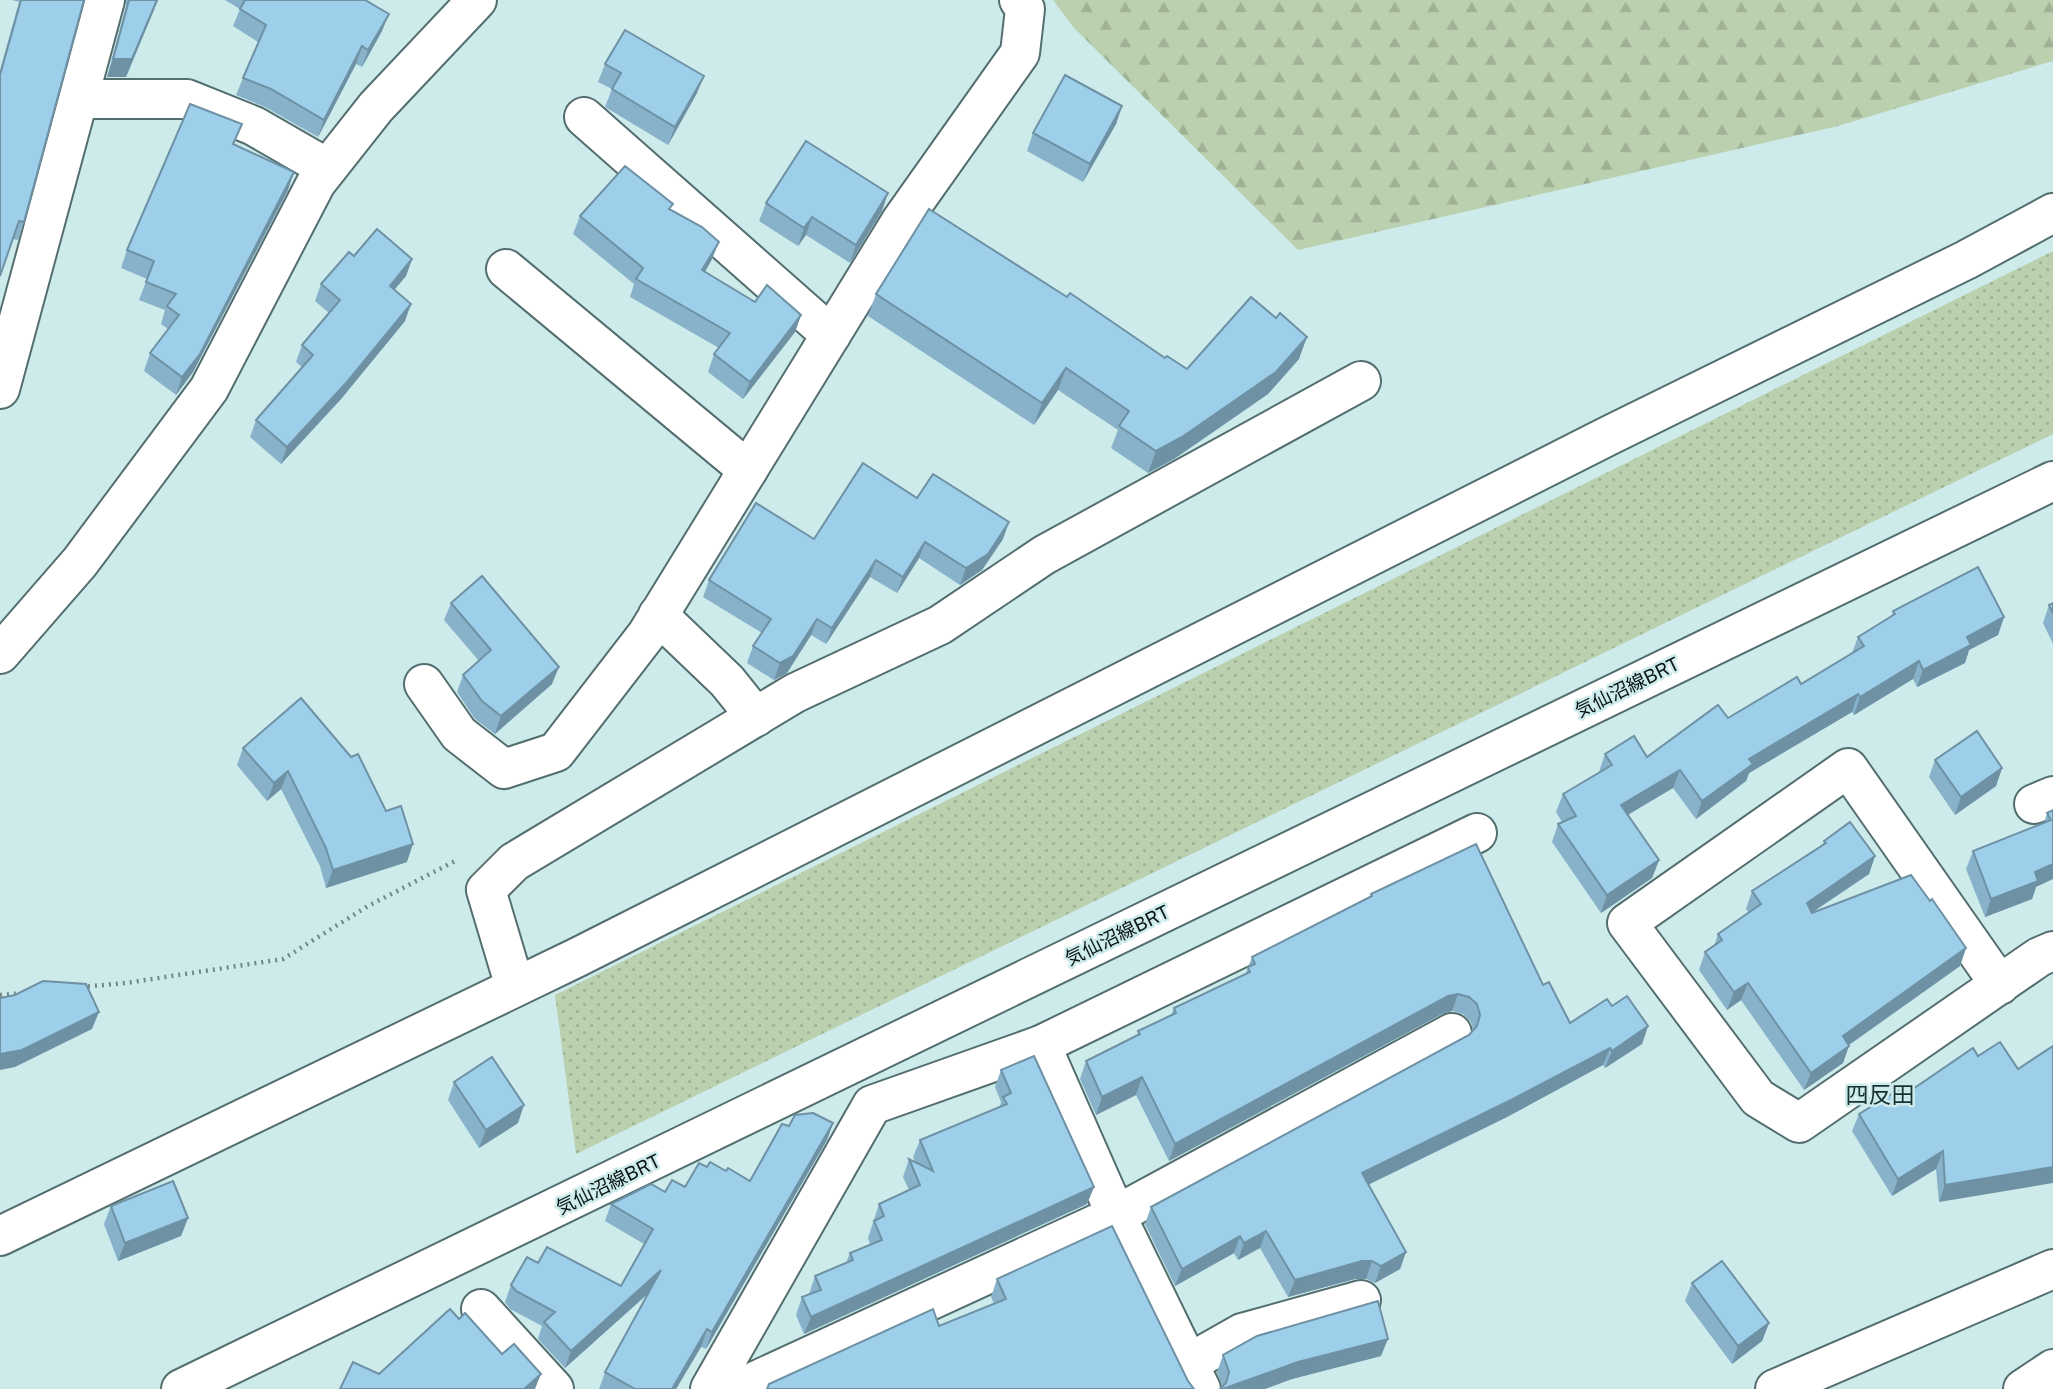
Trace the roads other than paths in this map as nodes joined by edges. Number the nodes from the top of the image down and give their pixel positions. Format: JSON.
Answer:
{"nodes":[{"id":1,"x":105,"y":0,"type":"edge"},
{"id":2,"x":477,"y":0,"type":"edge"},
{"id":3,"x":1019,"y":0,"type":"edge"},
{"id":4,"x":79,"y":99,"type":"junction"},
{"id":5,"x":584,"y":117,"type":"dead end"},
{"id":6,"x":327,"y":168,"type":"junction"},
{"id":7,"x":2053,"y":213,"type":"edge"},
{"id":8,"x":506,"y":269,"type":"dead end"},
{"id":9,"x":831,"y":335,"type":"junction"},
{"id":10,"x":1361,"y":381,"type":"dead end"},
{"id":11,"x":0,"y":389,"type":"edge"},
{"id":12,"x":748,"y":470,"type":"junction"},
{"id":13,"x":2053,"y":481,"type":"edge"},
{"id":14,"x":658,"y":615,"type":"junction"},
{"id":15,"x":0,"y":654,"type":"edge"},
{"id":16,"x":425,"y":684,"type":"dead end"},
{"id":17,"x":756,"y":717,"type":"junction"},
{"id":18,"x":1477,"y":833,"type":"dead end"},
{"id":19,"x":2053,"y":951,"type":"edge"},
{"id":20,"x":2000,"y":985,"type":"junction"},
{"id":21,"x":515,"y":987,"type":"junction"},
{"id":22,"x":1452,"y":1033,"type":"dead end"},
{"id":23,"x":1041,"y":1045,"type":"junction"},
{"id":24,"x":1116,"y":1215,"type":"junction"},
{"id":25,"x":0,"y":1236,"type":"edge"},
{"id":26,"x":2053,"y":1269,"type":"edge"},
{"id":27,"x":1361,"y":1300,"type":"dead end"},
{"id":28,"x":481,"y":1309,"type":"dead end"},
{"id":29,"x":2053,"y":1369,"type":"edge"},
{"id":30,"x":1191,"y":1380,"type":"edge"},
{"id":31,"x":181,"y":1389,"type":"edge"},
{"id":32,"x":554,"y":1389,"type":"edge"},
{"id":33,"x":709,"y":1389,"type":"edge"},
{"id":34,"x":738,"y":1389,"type":"edge"},
{"id":35,"x":1775,"y":1389,"type":"edge"},
{"id":36,"x":2022,"y":1389,"type":"edge"}],
"edges":[{"from":1,"to":4,"type":"street"},
{"from":2,"to":6,"type":"street"},
{"from":3,"to":9,"type":"street"},
{"from":4,"to":6,"type":"street"},
{"from":4,"to":11,"type":"street"},
{"from":5,"to":9,"type":"street"},
{"from":6,"to":15,"type":"street"},
{"from":7,"to":21,"type":"street"},
{"from":8,"to":12,"type":"street"},
{"from":9,"to":12,"type":"street"},
{"from":10,"to":17,"type":"street"},
{"from":12,"to":14,"type":"street"},
{"from":13,"to":31,"type":"street","name":"気仙沼線BRT"},
{"from":14,"to":16,"type":"street"},
{"from":14,"to":17,"type":"street"},
{"from":17,"to":21,"type":"street"},
{"from":18,"to":23,"type":"street"},
{"from":19,"to":20,"type":"street"},
{"from":20,"to":20,"type":"street"},
{"from":21,"to":25,"type":"street"},
{"from":22,"to":24,"type":"street"},
{"from":23,"to":24,"type":"street"},
{"from":23,"to":33,"type":"street"},
{"from":24,"to":30,"type":"street"},
{"from":24,"to":34,"type":"street"},
{"from":26,"to":35,"type":"street"},
{"from":27,"to":30,"type":"street"},
{"from":28,"to":32,"type":"street"},
{"from":29,"to":36,"type":"street"}]}
